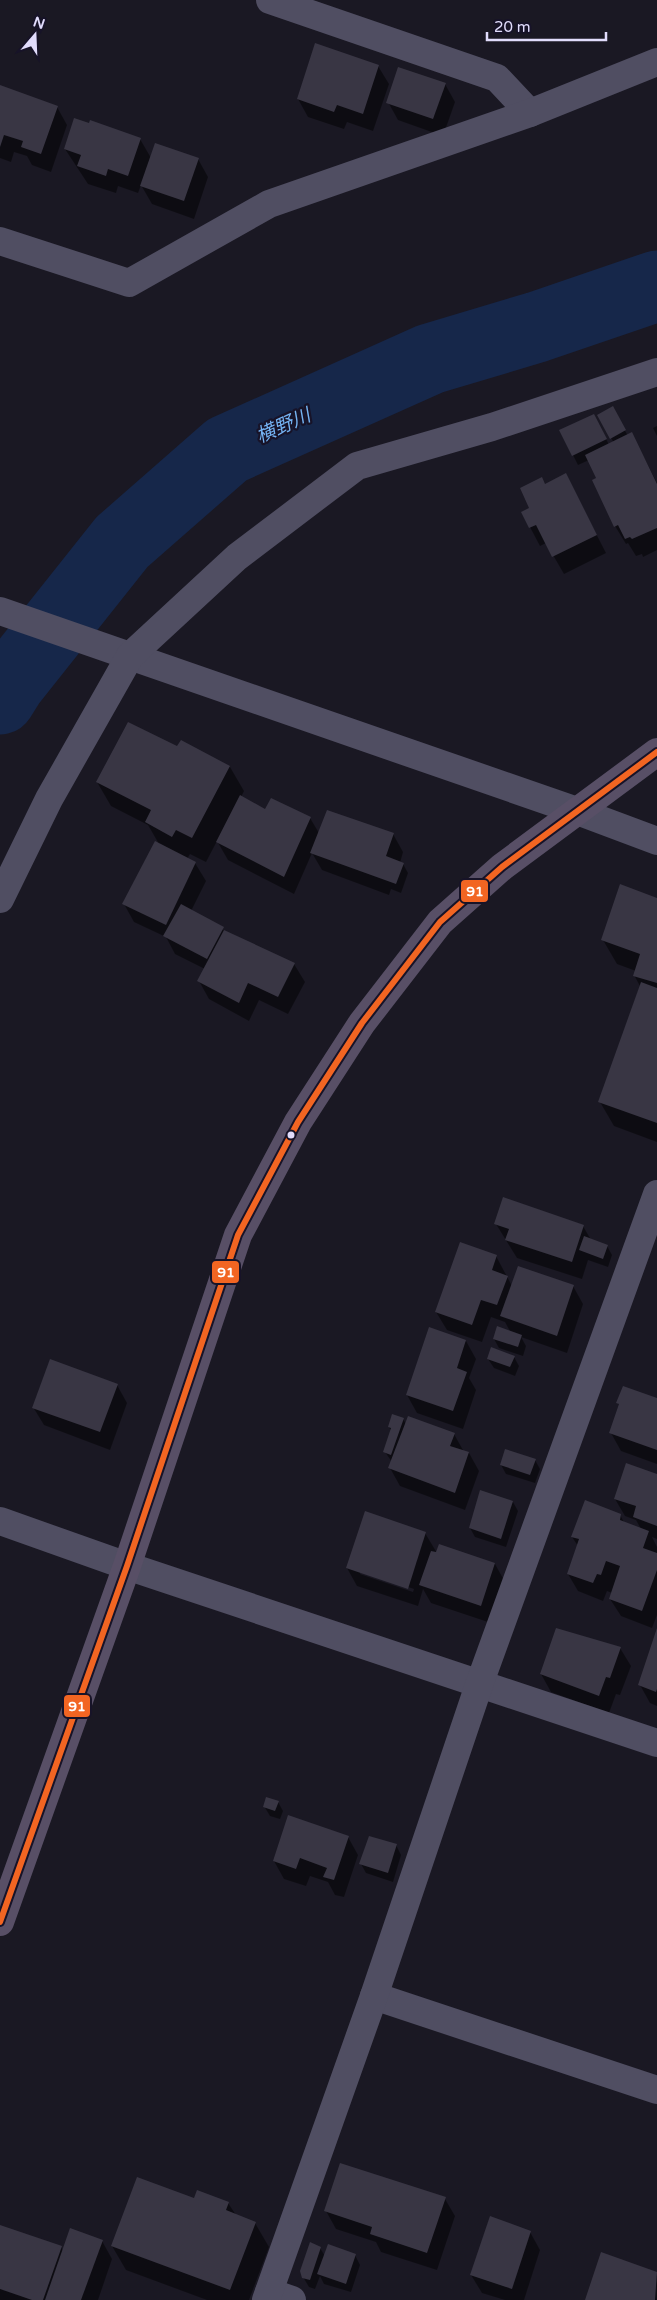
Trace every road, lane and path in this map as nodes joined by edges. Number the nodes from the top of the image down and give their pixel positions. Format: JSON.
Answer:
{"nodes":[{"id":1,"x":270,"y":0,"type":"edge"},
{"id":2,"x":657,"y":62,"type":"edge"},
{"id":3,"x":530,"y":112,"type":"junction"},
{"id":4,"x":0,"y":241,"type":"edge"},
{"id":5,"x":657,"y":372,"type":"edge"},
{"id":6,"x":0,"y":611,"type":"edge"},
{"id":7,"x":128,"y":656,"type":"junction"},
{"id":8,"x":657,"y":752,"type":"edge"},
{"id":9,"x":577,"y":812,"type":"junction"},
{"id":10,"x":657,"y":841,"type":"edge"},
{"id":11,"x":0,"y":898,"type":"edge"},
{"id":12,"x":657,"y":1194,"type":"edge"},
{"id":13,"x":0,"y":1521,"type":"edge"},
{"id":14,"x":127,"y":1566,"type":"junction"},
{"id":15,"x":479,"y":1685,"type":"junction"},
{"id":16,"x":657,"y":1743,"type":"edge"},
{"id":17,"x":0,"y":1922,"type":"edge"},
{"id":18,"x":374,"y":1996,"type":"junction"},
{"id":19,"x":657,"y":2090,"type":"edge"},
{"id":20,"x":276,"y":2297,"type":"edge"}],
"edges":[{"from":1,"to":3,"type":"street"},
{"from":2,"to":3,"type":"street"},
{"from":3,"to":4,"type":"street"},
{"from":5,"to":7,"type":"street"},
{"from":6,"to":7,"type":"street"},
{"from":7,"to":9,"type":"street"},
{"from":7,"to":11,"type":"street"},
{"from":8,"to":9,"type":"main road"},
{"from":9,"to":10,"type":"street"},
{"from":9,"to":14,"type":"main road"},
{"from":12,"to":15,"type":"street"},
{"from":13,"to":14,"type":"street"},
{"from":14,"to":15,"type":"street"},
{"from":14,"to":17,"type":"main road"},
{"from":15,"to":16,"type":"street"},
{"from":15,"to":18,"type":"street"},
{"from":18,"to":19,"type":"street"},
{"from":18,"to":20,"type":"street"}]}
